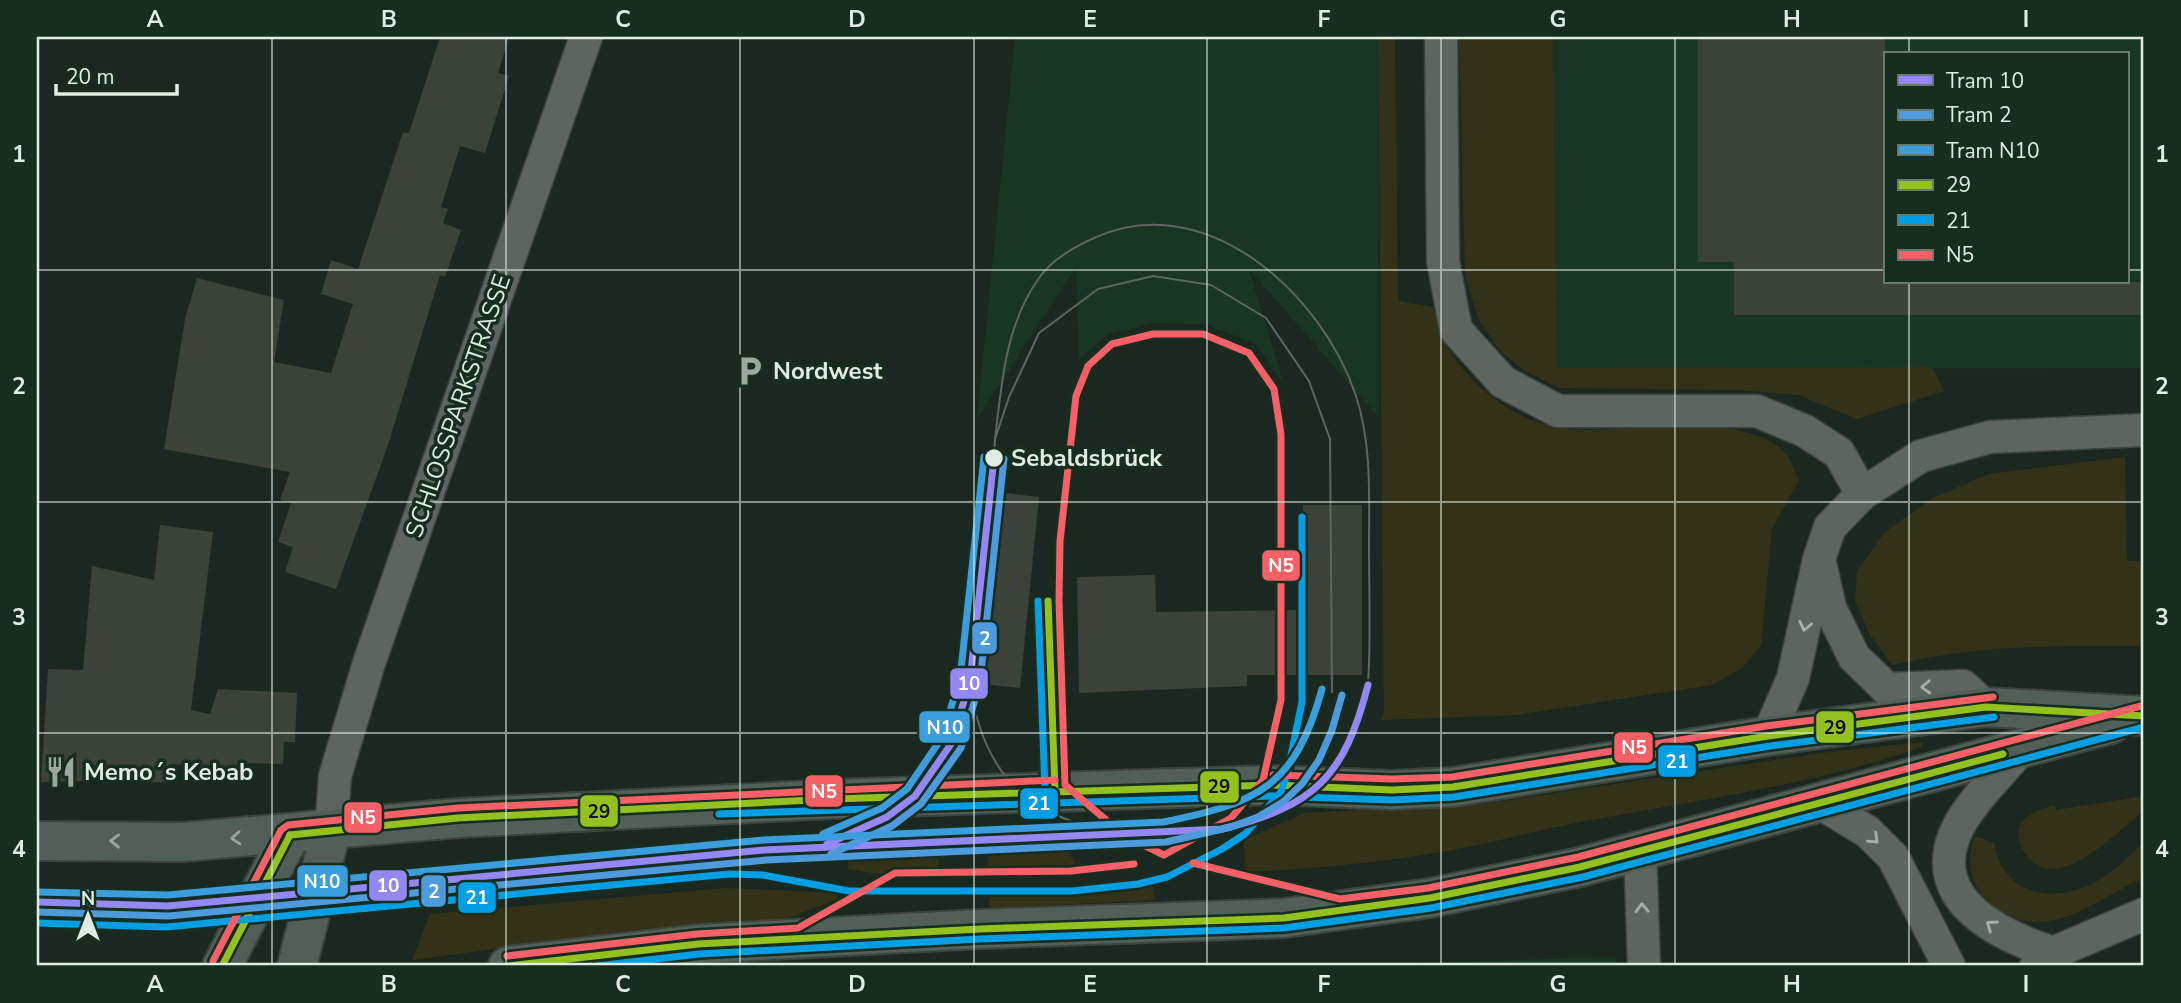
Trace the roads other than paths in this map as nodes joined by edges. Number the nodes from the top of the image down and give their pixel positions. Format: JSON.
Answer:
{"nodes":[{"id":1,"x":586,"y":37,"type":"edge"},
{"id":2,"x":1441,"y":37,"type":"edge"},
{"id":3,"x":2144,"y":430,"type":"edge"},
{"id":4,"x":1862,"y":494,"type":"junction"},
{"id":5,"x":1819,"y":559,"type":"junction"},
{"id":6,"x":1986,"y":707,"type":"junction"},
{"id":7,"x":2140,"y":716,"type":"edge"},
{"id":8,"x":1768,"y":736,"type":"junction"},
{"id":9,"x":2020,"y":750,"type":"junction"},
{"id":10,"x":335,"y":776,"type":"junction"},
{"id":11,"x":1817,"y":801,"type":"junction"},
{"id":12,"x":331,"y":831,"type":"junction"},
{"id":13,"x":290,"y":835,"type":"junction"},
{"id":14,"x":37,"y":841,"type":"edge"},
{"id":15,"x":1640,"y":849,"type":"junction"},
{"id":16,"x":2144,"y":914,"type":"edge"},
{"id":17,"x":2044,"y":960,"type":"edge"},
{"id":18,"x":222,"y":966,"type":"edge"},
{"id":19,"x":297,"y":966,"type":"edge"},
{"id":20,"x":508,"y":966,"type":"edge"},
{"id":21,"x":1643,"y":966,"type":"edge"},
{"id":22,"x":1949,"y":966,"type":"edge"}],
"edges":[{"from":1,"to":10,"type":"street","name":"SCHLOSSPARKSTRASSE"},
{"from":2,"to":4,"type":"street"},
{"from":3,"to":4,"type":"street"},
{"from":4,"to":5,"type":"street"},
{"from":6,"to":5,"type":"street","one_way":true},
{"from":5,"to":8,"type":"street","one_way":true},
{"from":6,"to":7,"type":"main road"},
{"from":6,"to":8,"type":"main road"},
{"from":7,"to":9,"type":"main road"},
{"from":8,"to":12,"type":"main road"},
{"from":9,"to":11,"type":"main road"},
{"from":17,"to":9,"type":"street","one_way":true},
{"from":10,"to":12,"type":"street","name":"SCHLOSSPARKSTRASSE"},
{"from":10,"to":13,"type":"street","name":"SCHLOSSPARKSTRASSE"},
{"from":11,"to":15,"type":"main road"},
{"from":11,"to":22,"type":"street","one_way":true},
{"from":12,"to":13,"type":"main road"},
{"from":12,"to":19,"type":"street"},
{"from":13,"to":14,"type":"main road","one_way":true},
{"from":13,"to":18,"type":"street"},
{"from":15,"to":20,"type":"main road"},
{"from":21,"to":15,"type":"street","one_way":true},
{"from":16,"to":17,"type":"street"}]}
